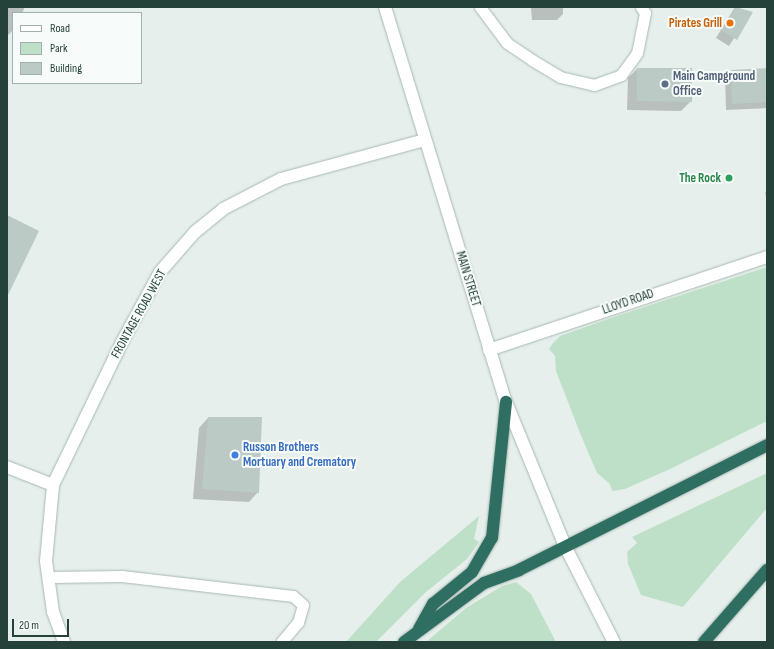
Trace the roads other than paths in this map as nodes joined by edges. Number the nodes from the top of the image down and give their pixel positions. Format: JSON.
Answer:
{"nodes":[{"id":1,"x":385,"y":7,"type":"edge"},
{"id":2,"x":480,"y":7,"type":"edge"},
{"id":3,"x":641,"y":7,"type":"edge"},
{"id":4,"x":425,"y":140,"type":"junction"},
{"id":5,"x":767,"y":257,"type":"edge"},
{"id":6,"x":489,"y":350,"type":"junction"},
{"id":7,"x":506,"y":402,"type":"junction"},
{"id":8,"x":767,"y":445,"type":"edge"},
{"id":9,"x":7,"y":467,"type":"edge"},
{"id":10,"x":53,"y":485,"type":"junction"},
{"id":11,"x":565,"y":546,"type":"junction"},
{"id":12,"x":767,"y":570,"type":"edge"},
{"id":13,"x":48,"y":577,"type":"junction"},
{"id":14,"x":726,"y":618,"type":"junction"},
{"id":15,"x":419,"y":629,"type":"junction"},
{"id":16,"x":64,"y":642,"type":"edge"},
{"id":17,"x":281,"y":642,"type":"edge"},
{"id":18,"x":404,"y":642,"type":"edge"},
{"id":19,"x":614,"y":642,"type":"edge"},
{"id":20,"x":704,"y":642,"type":"edge"},
{"id":21,"x":708,"y":642,"type":"edge"}],
"edges":[{"from":1,"to":4,"type":"street","name":"MAIN STREET"},
{"from":2,"to":3,"type":"lane"},
{"from":4,"to":6,"type":"street","name":"MAIN STREET"},
{"from":4,"to":10,"type":"street","name":"FRONTAGE ROAD WEST"},
{"from":5,"to":6,"type":"street","name":"LLOYD ROAD"},
{"from":6,"to":7,"type":"street","name":"MAIN STREET"},
{"from":7,"to":11,"type":"street","name":"MAIN STREET"},
{"from":7,"to":15,"type":"highway"},
{"from":8,"to":11,"type":"highway"},
{"from":9,"to":10,"type":"street"},
{"from":10,"to":13,"type":"street","name":"FRONTAGE ROAD WEST"},
{"from":11,"to":15,"type":"highway"},
{"from":11,"to":19,"type":"street","name":"MAIN STREET"},
{"from":12,"to":14,"type":"highway"},
{"from":13,"to":16,"type":"street","name":"FRONTAGE ROAD WEST"},
{"from":13,"to":17,"type":"lane"},
{"from":14,"to":20,"type":"highway"},
{"from":14,"to":21,"type":"highway"},
{"from":15,"to":18,"type":"highway"}]}
